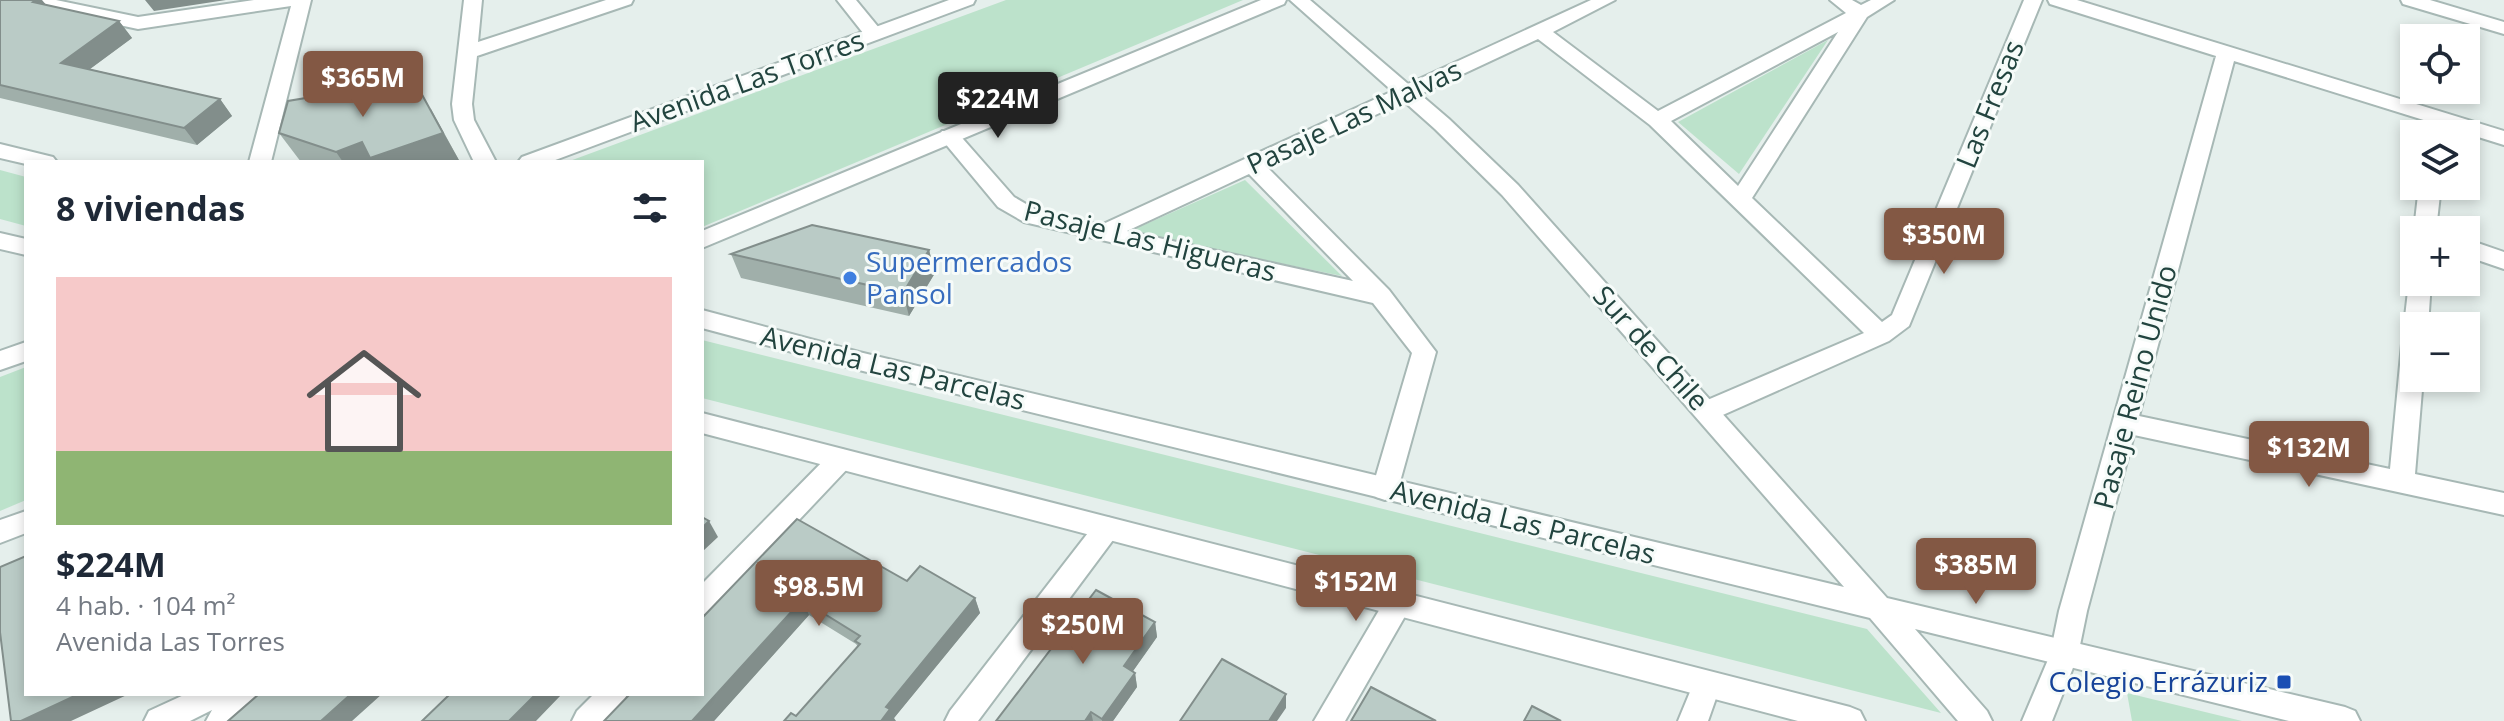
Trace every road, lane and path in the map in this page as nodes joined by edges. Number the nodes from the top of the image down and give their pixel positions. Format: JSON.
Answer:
{"nodes":[{"id":1,"x":30,"y":0,"type":"edge"},
{"id":2,"x":136,"y":0,"type":"edge"},
{"id":3,"x":292,"y":0,"type":"edge"},
{"id":4,"x":302,"y":0,"type":"edge"},
{"id":5,"x":473,"y":0,"type":"edge"},
{"id":6,"x":624,"y":0,"type":"edge"},
{"id":7,"x":846,"y":0,"type":"edge"},
{"id":8,"x":966,"y":0,"type":"edge"},
{"id":9,"x":1277,"y":0,"type":"edge"},
{"id":10,"x":1299,"y":0,"type":"edge"},
{"id":11,"x":1606,"y":0,"type":"edge"},
{"id":12,"x":1839,"y":0,"type":"edge"},
{"id":13,"x":1885,"y":0,"type":"edge"},
{"id":14,"x":2033,"y":0,"type":"edge"},
{"id":15,"x":2057,"y":0,"type":"edge"},
{"id":16,"x":2410,"y":0,"type":"edge"},
{"id":17,"x":1860,"y":13,"type":"junction"},
{"id":18,"x":128,"y":22,"type":"junction"},
{"id":19,"x":2504,"y":28,"type":"edge"},
{"id":20,"x":1540,"y":31,"type":"junction"},
{"id":21,"x":874,"y":34,"type":"junction"},
{"id":22,"x":2227,"y":51,"type":"junction"},
{"id":23,"x":469,"y":52,"type":"junction"},
{"id":24,"x":1405,"y":93,"type":"junction"},
{"id":25,"x":1657,"y":120,"type":"junction"},
{"id":26,"x":2419,"y":120,"type":"edge"},
{"id":27,"x":2480,"y":134,"type":"edge"},
{"id":28,"x":949,"y":136,"type":"junction"},
{"id":29,"x":2504,"y":138,"type":"edge"},
{"id":30,"x":0,"y":151,"type":"edge"},
{"id":31,"x":38,"y":160,"type":"edge"},
{"id":32,"x":261,"y":160,"type":"edge"},
{"id":33,"x":484,"y":160,"type":"edge"},
{"id":34,"x":534,"y":160,"type":"edge"},
{"id":35,"x":1251,"y":164,"type":"junction"},
{"id":36,"x":1740,"y":200,"type":"junction"},
{"id":37,"x":1103,"y":233,"type":"junction"},
{"id":38,"x":704,"y":239,"type":"edge"},
{"id":39,"x":0,"y":241,"type":"edge"},
{"id":40,"x":24,"y":247,"type":"edge"},
{"id":41,"x":2480,"y":252,"type":"edge"},
{"id":42,"x":2504,"y":261,"type":"edge"},
{"id":43,"x":1381,"y":296,"type":"junction"},
{"id":44,"x":704,"y":319,"type":"edge"},
{"id":45,"x":1881,"y":335,"type":"junction"},
{"id":46,"x":24,"y":352,"type":"edge"},
{"id":47,"x":0,"y":361,"type":"edge"},
{"id":48,"x":2410,"y":392,"type":"edge"},
{"id":49,"x":1707,"y":411,"type":"junction"},
{"id":50,"x":2125,"y":423,"type":"junction"},
{"id":51,"x":704,"y":424,"type":"edge"},
{"id":52,"x":841,"y":459,"type":"junction"},
{"id":53,"x":2401,"y":484,"type":"junction"},
{"id":54,"x":1385,"y":489,"type":"junction"},
{"id":55,"x":2504,"y":504,"type":"edge"},
{"id":56,"x":24,"y":523,"type":"edge"},
{"id":57,"x":1107,"y":528,"type":"junction"},
{"id":58,"x":0,"y":532,"type":"edge"},
{"id":59,"x":704,"y":601,"type":"edge"},
{"id":60,"x":1398,"y":604,"type":"junction"},
{"id":61,"x":1876,"y":608,"type":"junction"},
{"id":62,"x":2064,"y":655,"type":"junction"},
{"id":63,"x":1707,"y":684,"type":"junction"},
{"id":64,"x":212,"y":696,"type":"edge"},
{"id":65,"x":249,"y":696,"type":"edge"},
{"id":66,"x":611,"y":696,"type":"edge"},
{"id":67,"x":159,"y":721,"type":"edge"},
{"id":68,"x":221,"y":721,"type":"edge"},
{"id":69,"x":587,"y":721,"type":"edge"},
{"id":70,"x":960,"y":721,"type":"edge"},
{"id":71,"x":1329,"y":721,"type":"edge"},
{"id":72,"x":1693,"y":721,"type":"edge"},
{"id":73,"x":1850,"y":721,"type":"edge"},
{"id":74,"x":1977,"y":721,"type":"edge"},
{"id":75,"x":2037,"y":721,"type":"edge"},
{"id":76,"x":2345,"y":721,"type":"edge"}],
"edges":[{"from":1,"to":18,"type":"street"},
{"from":2,"to":18,"type":"street"},
{"from":3,"to":18,"type":"street"},
{"from":4,"to":32,"type":"street"},
{"from":5,"to":23,"type":"street"},
{"from":6,"to":23,"type":"street"},
{"from":7,"to":21,"type":"street"},
{"from":8,"to":21,"type":"street","name":"Avenida Las Torres"},
{"from":9,"to":28,"type":"street"},
{"from":10,"to":24,"type":"street","name":"Sur de Chile"},
{"from":11,"to":20,"type":"street","name":"Pasaje Las Malvas"},
{"from":12,"to":17,"type":"street"},
{"from":13,"to":17,"type":"street"},
{"from":14,"to":45,"type":"street","name":"Las Fresas"},
{"from":15,"to":22,"type":"street"},
{"from":16,"to":19,"type":"street"},
{"from":17,"to":25,"type":"street"},
{"from":17,"to":36,"type":"street"},
{"from":20,"to":24,"type":"street","name":"Pasaje Las Malvas"},
{"from":20,"to":25,"type":"street"},
{"from":21,"to":34,"type":"street","name":"Avenida Las Torres"},
{"from":22,"to":26,"type":"street"},
{"from":22,"to":50,"type":"street","name":"Pasaje Reino Unido"},
{"from":23,"to":33,"type":"street"},
{"from":24,"to":35,"type":"street","name":"Pasaje Las Malvas"},
{"from":24,"to":49,"type":"street","name":"Sur de Chile"},
{"from":25,"to":36,"type":"street"},
{"from":27,"to":29,"type":"street"},
{"from":28,"to":37,"type":"street","name":"Pasaje Las Higueras"},
{"from":28,"to":38,"type":"street"},
{"from":30,"to":31,"type":"street"},
{"from":35,"to":37,"type":"street","name":"Pasaje Las Malvas"},
{"from":35,"to":43,"type":"street"},
{"from":36,"to":45,"type":"street"},
{"from":37,"to":43,"type":"street","name":"Pasaje Las Higueras"},
{"from":39,"to":40,"type":"street"},
{"from":41,"to":42,"type":"street"},
{"from":43,"to":54,"type":"street"},
{"from":44,"to":54,"type":"street","name":"Avenida Las Parcelas"},
{"from":45,"to":49,"type":"street","name":"Las Fresas"},
{"from":46,"to":47,"type":"street"},
{"from":48,"to":53,"type":"street"},
{"from":49,"to":61,"type":"street","name":"Sur de Chile"},
{"from":50,"to":53,"type":"street"},
{"from":50,"to":62,"type":"street","name":"Pasaje Reino Unido"},
{"from":51,"to":52,"type":"street"},
{"from":52,"to":57,"type":"street"},
{"from":52,"to":59,"type":"street"},
{"from":53,"to":55,"type":"street"},
{"from":54,"to":61,"type":"street","name":"Avenida Las Parcelas"},
{"from":56,"to":58,"type":"street"},
{"from":57,"to":60,"type":"street"},
{"from":57,"to":70,"type":"street"},
{"from":60,"to":63,"type":"street"},
{"from":60,"to":71,"type":"street"},
{"from":61,"to":62,"type":"street","name":"Avenida Las Parcelas"},
{"from":61,"to":74,"type":"street","name":"Sur de Chile"},
{"from":62,"to":75,"type":"street","name":"Pasaje Reino Unido"},
{"from":62,"to":76,"type":"street","name":"Avenida Las Parcelas"},
{"from":63,"to":72,"type":"street"},
{"from":63,"to":73,"type":"street"},
{"from":64,"to":67,"type":"street"},
{"from":65,"to":68,"type":"street"},
{"from":66,"to":69,"type":"street"}]}
